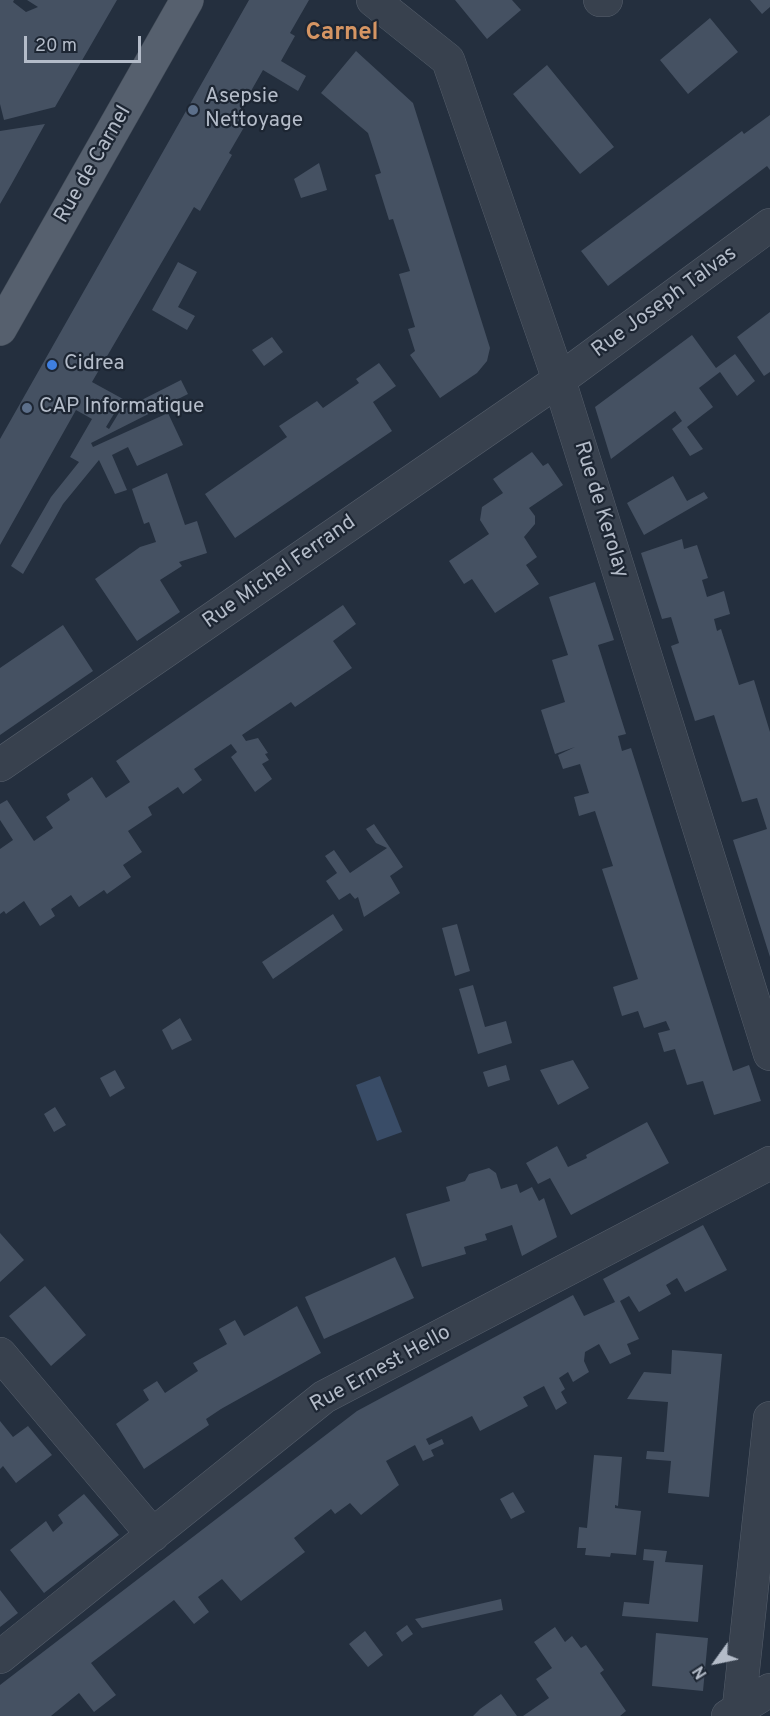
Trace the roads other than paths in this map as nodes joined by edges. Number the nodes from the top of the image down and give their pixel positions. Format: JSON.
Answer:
{"nodes":[{"id":1,"x":187,"y":0,"type":"edge"},
{"id":2,"x":373,"y":0,"type":"edge"},
{"id":3,"x":600,"y":0,"type":"edge"},
{"id":4,"x":606,"y":0,"type":"edge"},
{"id":5,"x":770,"y":225,"type":"edge"},
{"id":6,"x":4,"y":313,"type":"edge"},
{"id":7,"x":560,"y":381,"type":"junction"},
{"id":8,"x":0,"y":765,"type":"edge"},
{"id":9,"x":770,"y":1054,"type":"edge"},
{"id":10,"x":770,"y":1163,"type":"edge"},
{"id":11,"x":0,"y":1354,"type":"edge"},
{"id":12,"x":770,"y":1418,"type":"edge"},
{"id":13,"x":153,"y":1535,"type":"junction"},
{"id":14,"x":0,"y":1657,"type":"edge"},
{"id":15,"x":770,"y":1690,"type":"edge"},
{"id":16,"x":735,"y":1713,"type":"edge"}],
"edges":[{"from":1,"to":6,"type":"main road","name":"Rue de Carnel"},
{"from":2,"to":7,"type":"street","name":"Rue de Kerolay"},
{"from":3,"to":4,"type":"street"},
{"from":5,"to":7,"type":"street","name":"Rue Joseph Talvas"},
{"from":7,"to":8,"type":"street","name":"Rue Michel Ferrand"},
{"from":7,"to":9,"type":"street","name":"Rue de Kerolay"},
{"from":10,"to":13,"type":"street","name":"Rue Ernest Hello"},
{"from":11,"to":13,"type":"street"},
{"from":12,"to":16,"type":"street"},
{"from":13,"to":14,"type":"street","name":"Rue Ernest Hello"},
{"from":15,"to":16,"type":"street"}]}
